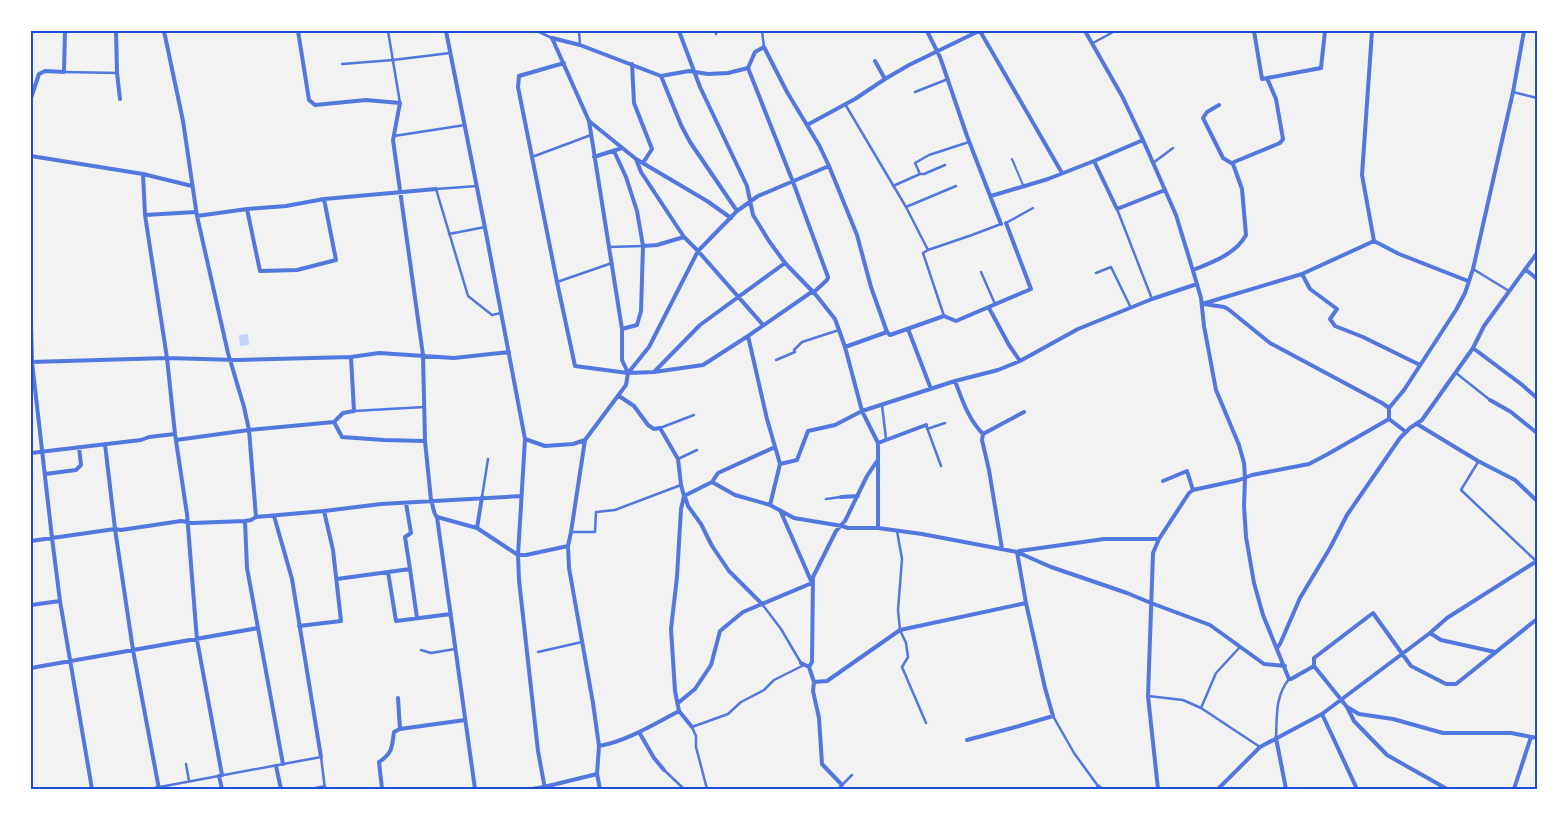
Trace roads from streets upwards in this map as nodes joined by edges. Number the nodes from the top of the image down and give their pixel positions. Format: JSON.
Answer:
{"nodes":[{"id":1,"x":65,"y":31,"type":"edge"},
{"id":2,"x":116,"y":31,"type":"edge"},
{"id":3,"x":164,"y":31,"type":"edge"},
{"id":4,"x":298,"y":31,"type":"edge"},
{"id":5,"x":388,"y":31,"type":"edge"},
{"id":6,"x":446,"y":31,"type":"edge"},
{"id":7,"x":538,"y":31,"type":"edge"},
{"id":8,"x":579,"y":31,"type":"edge"},
{"id":9,"x":679,"y":31,"type":"edge"},
{"id":10,"x":762,"y":31,"type":"edge"},
{"id":11,"x":927,"y":31,"type":"edge"},
{"id":12,"x":979,"y":31,"type":"edge"},
{"id":13,"x":1085,"y":31,"type":"edge"},
{"id":14,"x":1115,"y":31,"type":"edge"},
{"id":15,"x":1254,"y":31,"type":"edge"},
{"id":16,"x":1325,"y":31,"type":"edge"},
{"id":17,"x":1372,"y":31,"type":"edge"},
{"id":18,"x":1524,"y":31,"type":"edge"},
{"id":19,"x":552,"y":38,"type":"junction"},
{"id":20,"x":1093,"y":43,"type":"junction"},
{"id":21,"x":580,"y":45,"type":"junction"},
{"id":22,"x":764,"y":47,"type":"junction"},
{"id":23,"x":938,"y":52,"type":"junction"},
{"id":24,"x":450,"y":53,"type":"junction"},
{"id":25,"x":393,"y":60,"type":"junction"},
{"id":26,"x":875,"y":61,"type":"dead end"},
{"id":27,"x":342,"y":64,"type":"dead end"},
{"id":28,"x":564,"y":64,"type":"junction"},
{"id":29,"x":632,"y":64,"type":"junction"},
{"id":30,"x":748,"y":68,"type":"junction"},
{"id":31,"x":64,"y":72,"type":"junction"},
{"id":32,"x":117,"y":72,"type":"junction"},
{"id":33,"x":694,"y":72,"type":"junction"},
{"id":34,"x":661,"y":76,"type":"junction"},
{"id":35,"x":1267,"y":78,"type":"junction"},
{"id":36,"x":885,"y":79,"type":"junction"},
{"id":37,"x":948,"y":79,"type":"junction"},
{"id":38,"x":915,"y":92,"type":"dead end"},
{"id":39,"x":1513,"y":92,"type":"junction"},
{"id":40,"x":31,"y":98,"type":"edge"},
{"id":41,"x":1537,"y":98,"type":"edge"},
{"id":42,"x":120,"y":99,"type":"dead end"},
{"id":43,"x":400,"y":103,"type":"junction"},
{"id":44,"x":845,"y":104,"type":"junction"},
{"id":45,"x":1219,"y":105,"type":"dead end"},
{"id":46,"x":589,"y":121,"type":"junction"},
{"id":47,"x":465,"y":125,"type":"junction"},
{"id":48,"x":807,"y":125,"type":"junction"},
{"id":49,"x":591,"y":135,"type":"junction"},
{"id":50,"x":394,"y":136,"type":"junction"},
{"id":51,"x":1143,"y":140,"type":"junction"},
{"id":52,"x":970,"y":142,"type":"junction"},
{"id":53,"x":622,"y":148,"type":"junction"},
{"id":54,"x":1173,"y":148,"type":"dead end"},
{"id":55,"x":614,"y":151,"type":"junction"},
{"id":56,"x":31,"y":156,"type":"edge"},
{"id":57,"x":532,"y":157,"type":"junction"},
{"id":58,"x":594,"y":157,"type":"junction"},
{"id":59,"x":636,"y":159,"type":"junction"},
{"id":60,"x":1094,"y":161,"type":"junction"},
{"id":61,"x":643,"y":163,"type":"junction"},
{"id":62,"x":1153,"y":163,"type":"junction"},
{"id":63,"x":1233,"y":164,"type":"junction"},
{"id":64,"x":945,"y":165,"type":"dead end"},
{"id":65,"x":829,"y":166,"type":"junction"},
{"id":66,"x":1062,"y":173,"type":"junction"},
{"id":67,"x":143,"y":174,"type":"junction"},
{"id":68,"x":920,"y":174,"type":"junction"},
{"id":69,"x":793,"y":182,"type":"junction"},
{"id":70,"x":192,"y":186,"type":"junction"},
{"id":71,"x":477,"y":186,"type":"junction"},
{"id":72,"x":894,"y":186,"type":"junction"},
{"id":73,"x":956,"y":186,"type":"dead end"},
{"id":74,"x":436,"y":188,"type":"junction"},
{"id":75,"x":1165,"y":190,"type":"junction"},
{"id":76,"x":400,"y":192,"type":"junction"},
{"id":77,"x":991,"y":196,"type":"junction"},
{"id":78,"x":324,"y":200,"type":"junction"},
{"id":79,"x":750,"y":200,"type":"junction"},
{"id":80,"x":906,"y":207,"type":"junction"},
{"id":81,"x":1033,"y":208,"type":"dead end"},
{"id":82,"x":247,"y":209,"type":"junction"},
{"id":83,"x":1117,"y":210,"type":"junction"},
{"id":84,"x":737,"y":211,"type":"junction"},
{"id":85,"x":197,"y":214,"type":"junction"},
{"id":86,"x":145,"y":215,"type":"junction"},
{"id":87,"x":730,"y":218,"type":"junction"},
{"id":88,"x":1006,"y":223,"type":"junction"},
{"id":89,"x":1001,"y":224,"type":"junction"},
{"id":90,"x":485,"y":227,"type":"junction"},
{"id":91,"x":449,"y":234,"type":"junction"},
{"id":92,"x":684,"y":237,"type":"junction"},
{"id":93,"x":1374,"y":241,"type":"junction"},
{"id":94,"x":643,"y":246,"type":"junction"},
{"id":95,"x":609,"y":247,"type":"dead end"},
{"id":96,"x":928,"y":250,"type":"junction"},
{"id":97,"x":698,"y":251,"type":"junction"},
{"id":98,"x":1537,"y":253,"type":"edge"},
{"id":99,"x":612,"y":263,"type":"junction"},
{"id":100,"x":785,"y":263,"type":"junction"},
{"id":101,"x":1473,"y":268,"type":"junction"},
{"id":102,"x":1525,"y":269,"type":"junction"},
{"id":103,"x":1193,"y":270,"type":"junction"},
{"id":104,"x":981,"y":272,"type":"dead end"},
{"id":105,"x":1096,"y":273,"type":"dead end"},
{"id":106,"x":1302,"y":274,"type":"junction"},
{"id":107,"x":1537,"y":279,"type":"edge"},
{"id":108,"x":1468,"y":281,"type":"junction"},
{"id":109,"x":557,"y":282,"type":"junction"},
{"id":110,"x":1198,"y":284,"type":"junction"},
{"id":111,"x":1509,"y":291,"type":"junction"},
{"id":112,"x":814,"y":292,"type":"junction"},
{"id":113,"x":738,"y":296,"type":"junction"},
{"id":114,"x":1152,"y":299,"type":"junction"},
{"id":115,"x":1202,"y":304,"type":"junction"},
{"id":116,"x":995,"y":305,"type":"junction"},
{"id":117,"x":989,"y":308,"type":"junction"},
{"id":118,"x":1131,"y":308,"type":"junction"},
{"id":119,"x":501,"y":313,"type":"junction"},
{"id":120,"x":944,"y":316,"type":"junction"},
{"id":121,"x":31,"y":324,"type":"edge"},
{"id":122,"x":763,"y":325,"type":"junction"},
{"id":123,"x":908,"y":329,"type":"junction"},
{"id":124,"x":622,"y":330,"type":"junction"},
{"id":125,"x":839,"y":330,"type":"junction"},
{"id":126,"x":887,"y":332,"type":"junction"},
{"id":127,"x":748,"y":336,"type":"junction"},
{"id":128,"x":845,"y":347,"type":"junction"},
{"id":129,"x":1473,"y":348,"type":"junction"},
{"id":130,"x":509,"y":352,"type":"junction"},
{"id":131,"x":423,"y":356,"type":"junction"},
{"id":132,"x":351,"y":357,"type":"junction"},
{"id":133,"x":167,"y":358,"type":"junction"},
{"id":134,"x":230,"y":360,"type":"junction"},
{"id":135,"x":776,"y":360,"type":"dead end"},
{"id":136,"x":1020,"y":360,"type":"junction"},
{"id":137,"x":32,"y":362,"type":"edge"},
{"id":138,"x":1420,"y":365,"type":"junction"},
{"id":139,"x":654,"y":372,"type":"junction"},
{"id":140,"x":1456,"y":372,"type":"junction"},
{"id":141,"x":628,"y":373,"type":"junction"},
{"id":142,"x":955,"y":381,"type":"junction"},
{"id":143,"x":931,"y":389,"type":"junction"},
{"id":144,"x":619,"y":396,"type":"junction"},
{"id":145,"x":1537,"y":398,"type":"edge"},
{"id":146,"x":1490,"y":400,"type":"joint"},
{"id":147,"x":882,"y":405,"type":"junction"},
{"id":148,"x":424,"y":407,"type":"junction"},
{"id":149,"x":1389,"y":408,"type":"junction"},
{"id":150,"x":354,"y":411,"type":"junction"},
{"id":151,"x":862,"y":411,"type":"junction"},
{"id":152,"x":1024,"y":412,"type":"dead end"},
{"id":153,"x":694,"y":415,"type":"dead end"},
{"id":154,"x":1389,"y":419,"type":"junction"},
{"id":155,"x":334,"y":422,"type":"junction"},
{"id":156,"x":945,"y":423,"type":"dead end"},
{"id":157,"x":1417,"y":424,"type":"junction"},
{"id":158,"x":926,"y":427,"type":"junction"},
{"id":159,"x":660,"y":428,"type":"junction"},
{"id":160,"x":249,"y":430,"type":"junction"},
{"id":161,"x":1406,"y":432,"type":"junction"},
{"id":162,"x":1537,"y":433,"type":"edge"},
{"id":163,"x":175,"y":434,"type":"junction"},
{"id":164,"x":983,"y":434,"type":"junction"},
{"id":165,"x":525,"y":439,"type":"junction"},
{"id":166,"x":886,"y":439,"type":"junction"},
{"id":167,"x":176,"y":440,"type":"junction"},
{"id":168,"x":585,"y":440,"type":"junction"},
{"id":169,"x":425,"y":441,"type":"junction"},
{"id":170,"x":878,"y":442,"type":"junction"},
{"id":171,"x":105,"y":444,"type":"junction"},
{"id":172,"x":79,"y":447,"type":"junction"},
{"id":173,"x":775,"y":447,"type":"junction"},
{"id":174,"x":697,"y":450,"type":"dead end"},
{"id":175,"x":42,"y":452,"type":"junction"},
{"id":176,"x":31,"y":453,"type":"edge"},
{"id":177,"x":488,"y":459,"type":"dead end"},
{"id":178,"x":678,"y":459,"type":"junction"},
{"id":179,"x":877,"y":461,"type":"junction"},
{"id":180,"x":1478,"y":461,"type":"junction"},
{"id":181,"x":780,"y":464,"type":"junction"},
{"id":182,"x":941,"y":466,"type":"dead end"},
{"id":183,"x":45,"y":474,"type":"junction"},
{"id":184,"x":1245,"y":478,"type":"junction"},
{"id":185,"x":1163,"y":481,"type":"dead end"},
{"id":186,"x":712,"y":482,"type":"junction"},
{"id":187,"x":682,"y":487,"type":"junction"},
{"id":188,"x":1193,"y":490,"type":"junction"},
{"id":189,"x":521,"y":496,"type":"junction"},
{"id":190,"x":684,"y":496,"type":"junction"},
{"id":191,"x":858,"y":496,"type":"junction"},
{"id":192,"x":482,"y":497,"type":"junction"},
{"id":193,"x":841,"y":497,"type":"joint"},
{"id":194,"x":826,"y":499,"type":"dead end"},
{"id":195,"x":431,"y":500,"type":"junction"},
{"id":196,"x":1537,"y":501,"type":"edge"},
{"id":197,"x":406,"y":502,"type":"junction"},
{"id":198,"x":770,"y":505,"type":"junction"},
{"id":199,"x":780,"y":510,"type":"junction"},
{"id":200,"x":324,"y":511,"type":"junction"},
{"id":201,"x":274,"y":516,"type":"junction"},
{"id":202,"x":256,"y":517,"type":"junction"},
{"id":203,"x":437,"y":517,"type":"junction"},
{"id":204,"x":245,"y":521,"type":"junction"},
{"id":205,"x":187,"y":523,"type":"junction"},
{"id":206,"x":842,"y":526,"type":"junction"},
{"id":207,"x":115,"y":528,"type":"junction"},
{"id":208,"x":478,"y":528,"type":"junction"},
{"id":209,"x":878,"y":528,"type":"junction"},
{"id":210,"x":897,"y":531,"type":"junction"},
{"id":211,"x":572,"y":532,"type":"junction"},
{"id":212,"x":52,"y":538,"type":"junction"},
{"id":213,"x":1159,"y":539,"type":"junction"},
{"id":214,"x":31,"y":541,"type":"edge"},
{"id":215,"x":568,"y":546,"type":"junction"},
{"id":216,"x":1002,"y":549,"type":"junction"},
{"id":217,"x":1017,"y":552,"type":"junction"},
{"id":218,"x":518,"y":555,"type":"junction"},
{"id":219,"x":1536,"y":561,"type":"edge"},
{"id":220,"x":410,"y":569,"type":"junction"},
{"id":221,"x":388,"y":572,"type":"junction"},
{"id":222,"x":337,"y":580,"type":"junction"},
{"id":223,"x":812,"y":583,"type":"junction"},
{"id":224,"x":60,"y":601,"type":"junction"},
{"id":225,"x":762,"y":603,"type":"junction"},
{"id":226,"x":1026,"y":603,"type":"junction"},
{"id":227,"x":1150,"y":603,"type":"junction"},
{"id":228,"x":31,"y":605,"type":"edge"},
{"id":229,"x":451,"y":614,"type":"junction"},
{"id":230,"x":418,"y":618,"type":"junction"},
{"id":231,"x":1537,"y":619,"type":"edge"},
{"id":232,"x":299,"y":626,"type":"junction"},
{"id":233,"x":258,"y":628,"type":"junction"},
{"id":234,"x":900,"y":630,"type":"junction"},
{"id":235,"x":1430,"y":633,"type":"junction"},
{"id":236,"x":197,"y":640,"type":"junction"},
{"id":237,"x":582,"y":642,"type":"junction"},
{"id":238,"x":1240,"y":646,"type":"junction"},
{"id":239,"x":1277,"y":648,"type":"junction"},
{"id":240,"x":133,"y":650,"type":"junction"},
{"id":241,"x":421,"y":650,"type":"dead end"},
{"id":242,"x":455,"y":650,"type":"junction"},
{"id":243,"x":538,"y":652,"type":"dead end"},
{"id":244,"x":1495,"y":652,"type":"junction"},
{"id":245,"x":1403,"y":653,"type":"junction"},
{"id":246,"x":70,"y":662,"type":"junction"},
{"id":247,"x":802,"y":664,"type":"junction"},
{"id":248,"x":1284,"y":666,"type":"junction"},
{"id":249,"x":1314,"y":666,"type":"junction"},
{"id":250,"x":31,"y":668,"type":"edge"},
{"id":251,"x":809,"y":668,"type":"junction"},
{"id":252,"x":1288,"y":679,"type":"junction"},
{"id":253,"x":814,"y":682,"type":"junction"},
{"id":254,"x":1148,"y":696,"type":"junction"},
{"id":255,"x":398,"y":698,"type":"dead end"},
{"id":256,"x":1342,"y":700,"type":"junction"},
{"id":257,"x":678,"y":703,"type":"junction"},
{"id":258,"x":1201,"y":708,"type":"junction"},
{"id":259,"x":1347,"y":708,"type":"junction"},
{"id":260,"x":679,"y":711,"type":"junction"},
{"id":261,"x":1322,"y":714,"type":"junction"},
{"id":262,"x":1053,"y":716,"type":"junction"},
{"id":263,"x":465,"y":720,"type":"junction"},
{"id":264,"x":926,"y":723,"type":"dead end"},
{"id":265,"x":692,"y":727,"type":"junction"},
{"id":266,"x":400,"y":729,"type":"junction"},
{"id":267,"x":639,"y":732,"type":"junction"},
{"id":268,"x":1531,"y":737,"type":"junction"},
{"id":269,"x":1276,"y":738,"type":"junction"},
{"id":270,"x":1537,"y":738,"type":"edge"},
{"id":271,"x":967,"y":740,"type":"dead end"},
{"id":272,"x":599,"y":746,"type":"junction"},
{"id":273,"x":1260,"y":747,"type":"junction"},
{"id":274,"x":321,"y":757,"type":"junction"},
{"id":275,"x":186,"y":764,"type":"dead end"},
{"id":276,"x":283,"y":764,"type":"junction"},
{"id":277,"x":276,"y":766,"type":"junction"},
{"id":278,"x":664,"y":770,"type":"joint"},
{"id":279,"x":597,"y":774,"type":"junction"},
{"id":280,"x":852,"y":775,"type":"dead end"},
{"id":281,"x":220,"y":776,"type":"junction"},
{"id":282,"x":189,"y":781,"type":"junction"},
{"id":283,"x":842,"y":785,"type":"junction"},
{"id":284,"x":325,"y":787,"type":"edge"},
{"id":285,"x":1100,"y":787,"type":"edge"},
{"id":286,"x":159,"y":788,"type":"edge"},
{"id":287,"x":544,"y":788,"type":"edge"},
{"id":288,"x":92,"y":789,"type":"edge"},
{"id":289,"x":149,"y":789,"type":"edge"},
{"id":290,"x":222,"y":789,"type":"edge"},
{"id":291,"x":281,"y":789,"type":"edge"},
{"id":292,"x":311,"y":789,"type":"edge"},
{"id":293,"x":382,"y":789,"type":"edge"},
{"id":294,"x":475,"y":789,"type":"edge"},
{"id":295,"x":532,"y":789,"type":"edge"},
{"id":296,"x":600,"y":789,"type":"edge"},
{"id":297,"x":684,"y":789,"type":"edge"},
{"id":298,"x":707,"y":789,"type":"edge"},
{"id":299,"x":838,"y":789,"type":"edge"},
{"id":300,"x":1158,"y":789,"type":"edge"},
{"id":301,"x":1218,"y":789,"type":"edge"},
{"id":302,"x":1286,"y":789,"type":"edge"},
{"id":303,"x":1357,"y":789,"type":"edge"},
{"id":304,"x":1446,"y":789,"type":"edge"},
{"id":305,"x":1514,"y":789,"type":"edge"}],
"edges":[{"from":1,"to":31,"type":"street"},
{"from":2,"to":32,"type":"street"},
{"from":3,"to":70,"type":"street"},
{"from":4,"to":43,"type":"street"},
{"from":5,"to":25,"type":"street"},
{"from":6,"to":24,"type":"street"},
{"from":7,"to":19,"type":"street"},
{"from":8,"to":21,"type":"street"},
{"from":9,"to":33,"type":"street"},
{"from":10,"to":22,"type":"street"},
{"from":11,"to":23,"type":"street"},
{"from":12,"to":23,"type":"street"},
{"from":12,"to":66,"type":"street"},
{"from":13,"to":20,"type":"street"},
{"from":14,"to":20,"type":"street"},
{"from":15,"to":35,"type":"street"},
{"from":16,"to":35,"type":"street"},
{"from":17,"to":93,"type":"street"},
{"from":18,"to":39,"type":"street"},
{"from":19,"to":21,"type":"street"},
{"from":19,"to":28,"type":"street"},
{"from":20,"to":51,"type":"street"},
{"from":21,"to":29,"type":"street"},
{"from":22,"to":30,"type":"street"},
{"from":22,"to":48,"type":"street"},
{"from":23,"to":36,"type":"street"},
{"from":23,"to":37,"type":"street"},
{"from":24,"to":25,"type":"street"},
{"from":24,"to":47,"type":"street"},
{"from":25,"to":27,"type":"street"},
{"from":25,"to":43,"type":"street"},
{"from":26,"to":36,"type":"street"},
{"from":28,"to":46,"type":"street"},
{"from":28,"to":57,"type":"street"},
{"from":29,"to":34,"type":"street"},
{"from":29,"to":61,"type":"street"},
{"from":30,"to":33,"type":"street"},
{"from":30,"to":69,"type":"street"},
{"from":31,"to":32,"type":"street"},
{"from":31,"to":40,"type":"street"},
{"from":32,"to":42,"type":"street"},
{"from":33,"to":34,"type":"street"},
{"from":33,"to":79,"type":"street"},
{"from":34,"to":84,"type":"street"},
{"from":35,"to":63,"type":"street"},
{"from":36,"to":44,"type":"street"},
{"from":37,"to":38,"type":"street"},
{"from":37,"to":52,"type":"street"},
{"from":39,"to":41,"type":"street"},
{"from":39,"to":101,"type":"street"},
{"from":43,"to":50,"type":"street"},
{"from":44,"to":48,"type":"street"},
{"from":44,"to":72,"type":"street"},
{"from":45,"to":63,"type":"street"},
{"from":46,"to":49,"type":"street"},
{"from":46,"to":53,"type":"street"},
{"from":47,"to":50,"type":"street"},
{"from":47,"to":71,"type":"street"},
{"from":48,"to":65,"type":"street"},
{"from":49,"to":57,"type":"street"},
{"from":49,"to":58,"type":"street"},
{"from":50,"to":76,"type":"street"},
{"from":51,"to":60,"type":"street"},
{"from":51,"to":62,"type":"street"},
{"from":52,"to":68,"type":"street"},
{"from":52,"to":77,"type":"street"},
{"from":53,"to":55,"type":"street"},
{"from":53,"to":59,"type":"street"},
{"from":54,"to":62,"type":"street"},
{"from":55,"to":58,"type":"street"},
{"from":55,"to":94,"type":"street"},
{"from":56,"to":67,"type":"street"},
{"from":57,"to":109,"type":"street"},
{"from":58,"to":99,"type":"street"},
{"from":59,"to":61,"type":"street"},
{"from":59,"to":92,"type":"street"},
{"from":60,"to":66,"type":"street"},
{"from":60,"to":83,"type":"street"},
{"from":61,"to":87,"type":"street"},
{"from":62,"to":75,"type":"street"},
{"from":63,"to":103,"type":"street"},
{"from":64,"to":68,"type":"street"},
{"from":65,"to":69,"type":"street"},
{"from":65,"to":126,"type":"street"},
{"from":66,"to":77,"type":"street"},
{"from":67,"to":70,"type":"street"},
{"from":67,"to":86,"type":"street"},
{"from":68,"to":72,"type":"street"},
{"from":69,"to":79,"type":"street"},
{"from":69,"to":112,"type":"street"},
{"from":70,"to":85,"type":"street"},
{"from":71,"to":74,"type":"street"},
{"from":71,"to":90,"type":"street"},
{"from":72,"to":80,"type":"street"},
{"from":73,"to":80,"type":"street"},
{"from":74,"to":76,"type":"street"},
{"from":74,"to":91,"type":"street"},
{"from":75,"to":83,"type":"street"},
{"from":75,"to":103,"type":"street"},
{"from":76,"to":78,"type":"street"},
{"from":76,"to":131,"type":"street"},
{"from":77,"to":89,"type":"street"},
{"from":78,"to":82,"type":"street"},
{"from":78,"to":82,"type":"street"},
{"from":79,"to":84,"type":"street"},
{"from":79,"to":100,"type":"street"},
{"from":80,"to":96,"type":"street"},
{"from":81,"to":88,"type":"street"},
{"from":82,"to":85,"type":"street"},
{"from":83,"to":114,"type":"street"},
{"from":84,"to":87,"type":"street"},
{"from":85,"to":86,"type":"street"},
{"from":85,"to":134,"type":"street"},
{"from":86,"to":133,"type":"street"},
{"from":87,"to":97,"type":"street"},
{"from":88,"to":89,"type":"street"},
{"from":88,"to":116,"type":"street"},
{"from":89,"to":96,"type":"street"},
{"from":90,"to":91,"type":"street"},
{"from":90,"to":119,"type":"street"},
{"from":91,"to":119,"type":"street"},
{"from":92,"to":94,"type":"street"},
{"from":92,"to":97,"type":"street"},
{"from":93,"to":106,"type":"street"},
{"from":93,"to":108,"type":"street"},
{"from":94,"to":95,"type":"street"},
{"from":94,"to":124,"type":"street"},
{"from":96,"to":120,"type":"street"},
{"from":97,"to":113,"type":"street"},
{"from":97,"to":141,"type":"street"},
{"from":98,"to":102,"type":"street"},
{"from":99,"to":109,"type":"street"},
{"from":99,"to":124,"type":"street"},
{"from":100,"to":112,"type":"street"},
{"from":100,"to":113,"type":"street"},
{"from":101,"to":108,"type":"street"},
{"from":101,"to":111,"type":"street"},
{"from":102,"to":107,"type":"street"},
{"from":102,"to":111,"type":"street"},
{"from":103,"to":110,"type":"street"},
{"from":104,"to":116,"type":"street"},
{"from":105,"to":118,"type":"street"},
{"from":106,"to":115,"type":"street"},
{"from":106,"to":138,"type":"street"},
{"from":108,"to":138,"type":"street"},
{"from":109,"to":141,"type":"street"},
{"from":110,"to":114,"type":"street"},
{"from":110,"to":115,"type":"street"},
{"from":111,"to":129,"type":"street"},
{"from":112,"to":122,"type":"street"},
{"from":112,"to":125,"type":"street"},
{"from":113,"to":122,"type":"street"},
{"from":113,"to":139,"type":"street"},
{"from":114,"to":118,"type":"street"},
{"from":115,"to":149,"type":"street"},
{"from":115,"to":184,"type":"street"},
{"from":116,"to":117,"type":"street"},
{"from":117,"to":120,"type":"street"},
{"from":117,"to":136,"type":"street"},
{"from":118,"to":136,"type":"street"},
{"from":119,"to":130,"type":"street"},
{"from":120,"to":123,"type":"street"},
{"from":121,"to":137,"type":"street"},
{"from":122,"to":127,"type":"street"},
{"from":123,"to":126,"type":"street"},
{"from":123,"to":143,"type":"street"},
{"from":124,"to":141,"type":"street"},
{"from":125,"to":128,"type":"street"},
{"from":125,"to":135,"type":"street"},
{"from":126,"to":128,"type":"street"},
{"from":127,"to":139,"type":"street"},
{"from":127,"to":173,"type":"street"},
{"from":128,"to":151,"type":"street"},
{"from":129,"to":140,"type":"street"},
{"from":129,"to":145,"type":"street"},
{"from":130,"to":131,"type":"street"},
{"from":130,"to":165,"type":"street"},
{"from":131,"to":132,"type":"street"},
{"from":131,"to":148,"type":"street"},
{"from":132,"to":134,"type":"street"},
{"from":132,"to":150,"type":"street"},
{"from":133,"to":134,"type":"street"},
{"from":133,"to":137,"type":"street"},
{"from":133,"to":163,"type":"street"},
{"from":134,"to":160,"type":"street"},
{"from":136,"to":142,"type":"street"},
{"from":137,"to":175,"type":"street"},
{"from":138,"to":149,"type":"street"},
{"from":139,"to":141,"type":"street"},
{"from":140,"to":146,"type":"street"},
{"from":140,"to":157,"type":"street"},
{"from":141,"to":144,"type":"street"},
{"from":142,"to":143,"type":"street"},
{"from":142,"to":164,"type":"street"},
{"from":143,"to":147,"type":"street"},
{"from":144,"to":159,"type":"street"},
{"from":144,"to":168,"type":"street"},
{"from":146,"to":162,"type":"street"},
{"from":147,"to":151,"type":"street"},
{"from":147,"to":166,"type":"street"},
{"from":148,"to":150,"type":"street"},
{"from":148,"to":169,"type":"street"},
{"from":149,"to":154,"type":"street"},
{"from":150,"to":155,"type":"street"},
{"from":151,"to":170,"type":"street"},
{"from":151,"to":181,"type":"street"},
{"from":152,"to":164,"type":"street"},
{"from":153,"to":159,"type":"street"},
{"from":154,"to":161,"type":"street"},
{"from":154,"to":184,"type":"street"},
{"from":155,"to":160,"type":"street"},
{"from":155,"to":169,"type":"street"},
{"from":156,"to":158,"type":"street"},
{"from":157,"to":161,"type":"street"},
{"from":157,"to":180,"type":"street"},
{"from":158,"to":166,"type":"street"},
{"from":158,"to":182,"type":"street"},
{"from":159,"to":178,"type":"street"},
{"from":160,"to":167,"type":"street"},
{"from":160,"to":202,"type":"street"},
{"from":161,"to":239,"type":"street"},
{"from":163,"to":167,"type":"street"},
{"from":163,"to":171,"type":"street"},
{"from":164,"to":216,"type":"street"},
{"from":165,"to":168,"type":"street"},
{"from":165,"to":189,"type":"street"},
{"from":166,"to":170,"type":"street"},
{"from":167,"to":205,"type":"street"},
{"from":168,"to":211,"type":"street"},
{"from":169,"to":195,"type":"street"},
{"from":170,"to":179,"type":"street"},
{"from":171,"to":172,"type":"street"},
{"from":171,"to":207,"type":"street"},
{"from":172,"to":175,"type":"street"},
{"from":172,"to":183,"type":"street"},
{"from":173,"to":181,"type":"street"},
{"from":173,"to":186,"type":"street"},
{"from":174,"to":178,"type":"street"},
{"from":175,"to":176,"type":"street"},
{"from":175,"to":183,"type":"street"},
{"from":177,"to":192,"type":"street"},
{"from":178,"to":187,"type":"street"},
{"from":179,"to":191,"type":"street"},
{"from":179,"to":209,"type":"street"},
{"from":180,"to":196,"type":"street"},
{"from":180,"to":219,"type":"street"},
{"from":181,"to":198,"type":"street"},
{"from":183,"to":212,"type":"street"},
{"from":184,"to":188,"type":"street"},
{"from":184,"to":239,"type":"street"},
{"from":185,"to":188,"type":"street"},
{"from":186,"to":190,"type":"street"},
{"from":186,"to":198,"type":"street"},
{"from":187,"to":190,"type":"street"},
{"from":187,"to":211,"type":"street"},
{"from":188,"to":213,"type":"street"},
{"from":189,"to":192,"type":"street"},
{"from":189,"to":218,"type":"street"},
{"from":190,"to":225,"type":"street"},
{"from":190,"to":257,"type":"street"},
{"from":191,"to":193,"type":"street"},
{"from":191,"to":206,"type":"street"},
{"from":192,"to":195,"type":"street"},
{"from":192,"to":208,"type":"street"},
{"from":193,"to":194,"type":"street"},
{"from":195,"to":197,"type":"street"},
{"from":195,"to":203,"type":"street"},
{"from":197,"to":200,"type":"street"},
{"from":197,"to":220,"type":"street"},
{"from":198,"to":199,"type":"street"},
{"from":199,"to":206,"type":"street"},
{"from":199,"to":223,"type":"street"},
{"from":200,"to":201,"type":"street"},
{"from":200,"to":222,"type":"street"},
{"from":201,"to":202,"type":"street"},
{"from":201,"to":232,"type":"street"},
{"from":202,"to":204,"type":"street"},
{"from":203,"to":208,"type":"street"},
{"from":203,"to":229,"type":"street"},
{"from":204,"to":205,"type":"street"},
{"from":204,"to":233,"type":"street"},
{"from":205,"to":207,"type":"street"},
{"from":205,"to":236,"type":"street"},
{"from":206,"to":209,"type":"street"},
{"from":206,"to":223,"type":"street"},
{"from":207,"to":212,"type":"street"},
{"from":207,"to":240,"type":"street"},
{"from":208,"to":218,"type":"street"},
{"from":209,"to":210,"type":"street"},
{"from":210,"to":216,"type":"street"},
{"from":210,"to":234,"type":"street"},
{"from":211,"to":215,"type":"street"},
{"from":212,"to":214,"type":"street"},
{"from":212,"to":224,"type":"street"},
{"from":213,"to":217,"type":"street"},
{"from":213,"to":227,"type":"street"},
{"from":215,"to":218,"type":"street"},
{"from":215,"to":237,"type":"street"},
{"from":216,"to":217,"type":"street"},
{"from":217,"to":226,"type":"street"},
{"from":217,"to":227,"type":"street"},
{"from":218,"to":287,"type":"street"},
{"from":219,"to":235,"type":"street"},
{"from":220,"to":221,"type":"street"},
{"from":220,"to":230,"type":"street"},
{"from":221,"to":222,"type":"street"},
{"from":221,"to":230,"type":"street"},
{"from":222,"to":232,"type":"street"},
{"from":223,"to":225,"type":"street"},
{"from":223,"to":251,"type":"street"},
{"from":224,"to":228,"type":"street"},
{"from":224,"to":246,"type":"street"},
{"from":225,"to":247,"type":"street"},
{"from":225,"to":257,"type":"street"},
{"from":226,"to":234,"type":"street"},
{"from":226,"to":262,"type":"street"},
{"from":227,"to":238,"type":"street"},
{"from":227,"to":254,"type":"street"},
{"from":229,"to":230,"type":"street"},
{"from":229,"to":242,"type":"street"},
{"from":231,"to":244,"type":"street"},
{"from":232,"to":274,"type":"street"},
{"from":233,"to":236,"type":"street"},
{"from":233,"to":276,"type":"street"},
{"from":234,"to":253,"type":"street"},
{"from":234,"to":264,"type":"street"},
{"from":235,"to":244,"type":"street"},
{"from":235,"to":245,"type":"street"},
{"from":236,"to":240,"type":"street"},
{"from":236,"to":281,"type":"street"},
{"from":237,"to":243,"type":"street"},
{"from":237,"to":272,"type":"street"},
{"from":238,"to":248,"type":"street"},
{"from":238,"to":258,"type":"street"},
{"from":239,"to":248,"type":"street"},
{"from":240,"to":246,"type":"street"},
{"from":240,"to":286,"type":"street"},
{"from":241,"to":242,"type":"street"},
{"from":242,"to":263,"type":"street"},
{"from":244,"to":245,"type":"street"},
{"from":245,"to":249,"type":"street"},
{"from":245,"to":256,"type":"street"},
{"from":246,"to":250,"type":"street"},
{"from":246,"to":288,"type":"street"},
{"from":247,"to":251,"type":"street"},
{"from":247,"to":265,"type":"street"},
{"from":248,"to":252,"type":"street"},
{"from":249,"to":252,"type":"street"},
{"from":249,"to":256,"type":"street"},
{"from":251,"to":253,"type":"street"},
{"from":252,"to":269,"type":"street"},
{"from":253,"to":283,"type":"street"},
{"from":254,"to":258,"type":"street"},
{"from":254,"to":300,"type":"street"},
{"from":255,"to":266,"type":"street"},
{"from":256,"to":259,"type":"street"},
{"from":256,"to":261,"type":"street"},
{"from":257,"to":260,"type":"street"},
{"from":258,"to":273,"type":"street"},
{"from":259,"to":268,"type":"street"},
{"from":259,"to":304,"type":"street"},
{"from":260,"to":265,"type":"street"},
{"from":260,"to":267,"type":"street"},
{"from":261,"to":269,"type":"street"},
{"from":261,"to":303,"type":"street"},
{"from":262,"to":271,"type":"street"},
{"from":262,"to":285,"type":"street"},
{"from":263,"to":266,"type":"street"},
{"from":263,"to":294,"type":"street"},
{"from":265,"to":298,"type":"street"},
{"from":266,"to":293,"type":"street"},
{"from":267,"to":272,"type":"street"},
{"from":267,"to":278,"type":"street"},
{"from":268,"to":270,"type":"street"},
{"from":268,"to":305,"type":"street"},
{"from":269,"to":273,"type":"street"},
{"from":269,"to":302,"type":"street"},
{"from":272,"to":279,"type":"street"},
{"from":273,"to":301,"type":"street"},
{"from":274,"to":276,"type":"street"},
{"from":274,"to":284,"type":"street"},
{"from":275,"to":282,"type":"street"},
{"from":276,"to":277,"type":"street"},
{"from":277,"to":281,"type":"street"},
{"from":277,"to":291,"type":"street"},
{"from":278,"to":297,"type":"street"},
{"from":279,"to":287,"type":"street"},
{"from":279,"to":296,"type":"street"},
{"from":280,"to":283,"type":"street"},
{"from":281,"to":282,"type":"street"},
{"from":281,"to":290,"type":"street"},
{"from":282,"to":286,"type":"street"},
{"from":283,"to":299,"type":"street"},
{"from":284,"to":292,"type":"street"},
{"from":286,"to":289,"type":"street"},
{"from":287,"to":295,"type":"street"}]}
